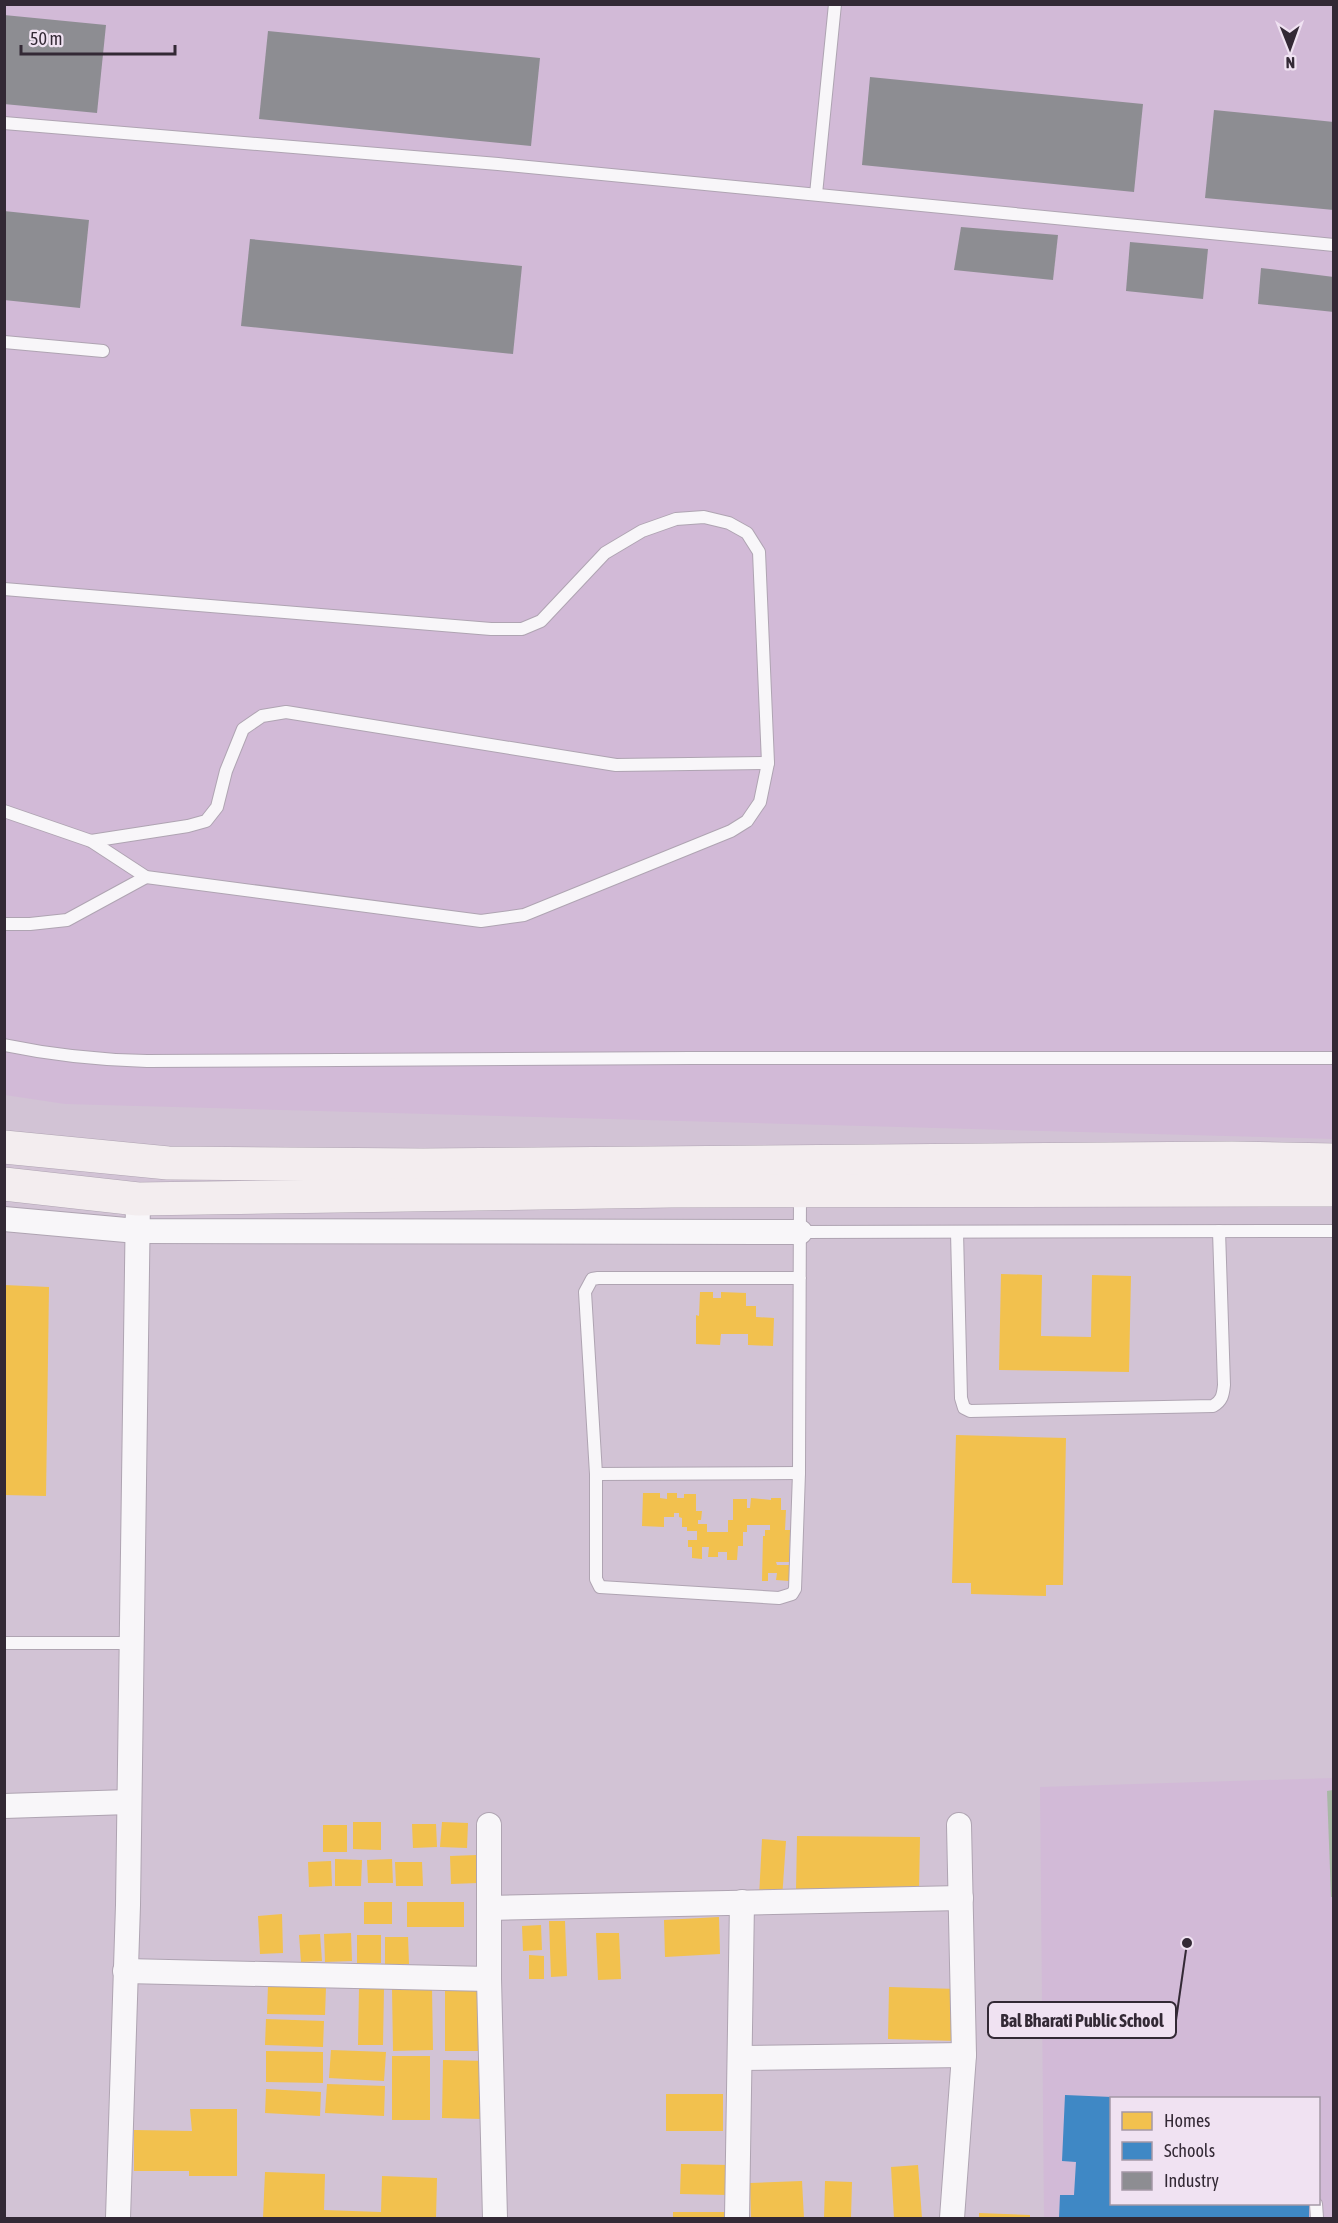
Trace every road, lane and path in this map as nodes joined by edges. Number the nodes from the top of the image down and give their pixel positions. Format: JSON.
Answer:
{"nodes":[{"id":1,"x":835,"y":4,"type":"edge"},
{"id":2,"x":4,"y":123,"type":"edge"},
{"id":3,"x":816,"y":194,"type":"junction"},
{"id":4,"x":1334,"y":245,"type":"edge"},
{"id":5,"x":4,"y":342,"type":"edge"},
{"id":6,"x":103,"y":351,"type":"dead end"},
{"id":7,"x":4,"y":590,"type":"edge"},
{"id":8,"x":768,"y":762,"type":"junction"},
{"id":9,"x":4,"y":811,"type":"edge"},
{"id":10,"x":91,"y":841,"type":"junction"},
{"id":11,"x":146,"y":877,"type":"junction"},
{"id":12,"x":4,"y":924,"type":"edge"},
{"id":13,"x":4,"y":1045,"type":"edge"},
{"id":14,"x":1334,"y":1058,"type":"edge"},
{"id":15,"x":4,"y":1147,"type":"edge"},
{"id":16,"x":1334,"y":1160,"type":"edge"},
{"id":17,"x":4,"y":1184,"type":"edge"},
{"id":18,"x":800,"y":1190,"type":"junction"},
{"id":19,"x":1334,"y":1190,"type":"edge"},
{"id":20,"x":138,"y":1199,"type":"junction"},
{"id":21,"x":4,"y":1219,"type":"edge"},
{"id":22,"x":137,"y":1231,"type":"junction"},
{"id":23,"x":1219,"y":1231,"type":"junction"},
{"id":24,"x":1334,"y":1231,"type":"edge"},
{"id":25,"x":800,"y":1232,"type":"junction"},
{"id":26,"x":957,"y":1232,"type":"junction"},
{"id":27,"x":800,"y":1278,"type":"junction"},
{"id":28,"x":799,"y":1473,"type":"junction"},
{"id":29,"x":596,"y":1474,"type":"junction"},
{"id":30,"x":4,"y":1643,"type":"edge"},
{"id":31,"x":132,"y":1643,"type":"junction"},
{"id":32,"x":129,"y":1802,"type":"junction"},
{"id":33,"x":4,"y":1806,"type":"edge"},
{"id":34,"x":489,"y":1825,"type":"dead end"},
{"id":35,"x":959,"y":1825,"type":"dead end"},
{"id":36,"x":961,"y":1899,"type":"junction"},
{"id":37,"x":742,"y":1902,"type":"junction"},
{"id":38,"x":489,"y":1908,"type":"junction"},
{"id":39,"x":125,"y":1971,"type":"junction"},
{"id":40,"x":489,"y":1979,"type":"junction"},
{"id":41,"x":964,"y":2055,"type":"junction"},
{"id":42,"x":740,"y":2058,"type":"junction"},
{"id":43,"x":118,"y":2218,"type":"edge"},
{"id":44,"x":495,"y":2218,"type":"edge"},
{"id":45,"x":737,"y":2218,"type":"edge"},
{"id":46,"x":952,"y":2218,"type":"edge"}],
"edges":[{"from":1,"to":3,"type":"lane"},
{"from":2,"to":3,"type":"lane"},
{"from":3,"to":4,"type":"lane"},
{"from":5,"to":6,"type":"lane"},
{"from":7,"to":8,"type":"lane"},
{"from":8,"to":10,"type":"lane"},
{"from":8,"to":11,"type":"lane"},
{"from":9,"to":10,"type":"lane"},
{"from":10,"to":11,"type":"lane"},
{"from":11,"to":12,"type":"lane"},
{"from":13,"to":14,"type":"lane"},
{"from":15,"to":16,"type":"main road"},
{"from":17,"to":20,"type":"main road"},
{"from":18,"to":19,"type":"main road"},
{"from":18,"to":20,"type":"main road"},
{"from":18,"to":25,"type":"lane"},
{"from":20,"to":22,"type":"street"},
{"from":21,"to":22,"type":"street"},
{"from":22,"to":25,"type":"street"},
{"from":22,"to":31,"type":"street"},
{"from":23,"to":24,"type":"lane"},
{"from":23,"to":26,"type":"lane"},
{"from":23,"to":26,"type":"lane"},
{"from":25,"to":26,"type":"lane"},
{"from":25,"to":27,"type":"lane"},
{"from":27,"to":28,"type":"lane"},
{"from":27,"to":29,"type":"lane"},
{"from":28,"to":29,"type":"lane"},
{"from":28,"to":29,"type":"lane"},
{"from":30,"to":31,"type":"lane"},
{"from":31,"to":32,"type":"street"},
{"from":32,"to":33,"type":"street"},
{"from":32,"to":39,"type":"street"},
{"from":34,"to":38,"type":"street"},
{"from":35,"to":36,"type":"street"},
{"from":36,"to":37,"type":"street"},
{"from":36,"to":41,"type":"street"},
{"from":37,"to":38,"type":"street"},
{"from":37,"to":42,"type":"street"},
{"from":38,"to":40,"type":"street"},
{"from":39,"to":40,"type":"street"},
{"from":39,"to":43,"type":"street"},
{"from":40,"to":44,"type":"street"},
{"from":41,"to":42,"type":"street"},
{"from":41,"to":46,"type":"street"},
{"from":42,"to":45,"type":"street"}]}
